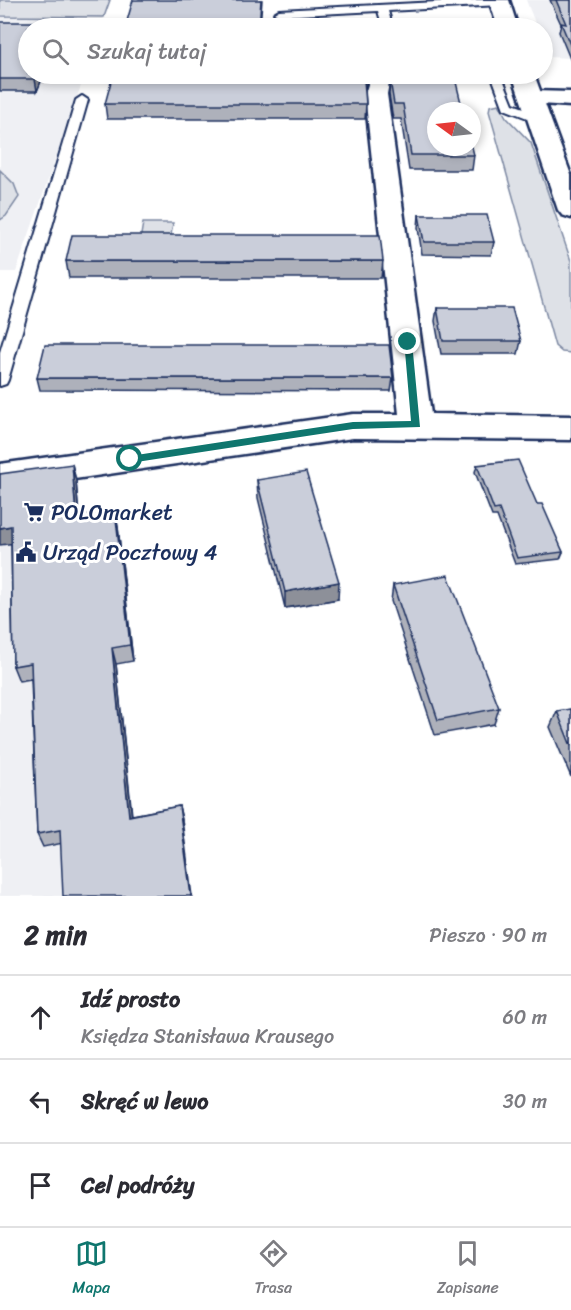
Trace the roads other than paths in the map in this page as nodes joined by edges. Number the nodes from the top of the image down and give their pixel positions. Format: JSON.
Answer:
{"nodes":[{"id":1,"x":500,"y":1,"type":"edge"},
{"id":2,"x":382,"y":8,"type":"junction"},
{"id":3,"x":279,"y":13,"type":"dead end"},
{"id":4,"x":385,"y":18,"type":"edge"},
{"id":5,"x":502,"y":18,"type":"edge"},
{"id":6,"x":381,"y":84,"type":"edge"},
{"id":7,"x":500,"y":84,"type":"edge"},
{"id":8,"x":527,"y":84,"type":"edge"},
{"id":9,"x":571,"y":99,"type":"edge"},
{"id":10,"x":82,"y":100,"type":"dead end"},
{"id":11,"x":535,"y":108,"type":"junction"},
{"id":12,"x":571,"y":210,"type":"edge"},
{"id":13,"x":0,"y":380,"type":"edge"},
{"id":14,"x":416,"y":425,"type":"junction"},
{"id":15,"x":571,"y":428,"type":"edge"},
{"id":16,"x":0,"y":477,"type":"edge"}],
"edges":[{"from":1,"to":2,"type":"lane"},
{"from":1,"to":5,"type":"street"},
{"from":2,"to":3,"type":"lane"},
{"from":2,"to":4,"type":"lane"},
{"from":6,"to":14,"type":"street"},
{"from":7,"to":11,"type":"lane"},
{"from":8,"to":11,"type":"street"},
{"from":9,"to":11,"type":"street"},
{"from":10,"to":13,"type":"lane"},
{"from":11,"to":12,"type":"street"},
{"from":14,"to":15,"type":"street"},
{"from":14,"to":16,"type":"street"}]}
